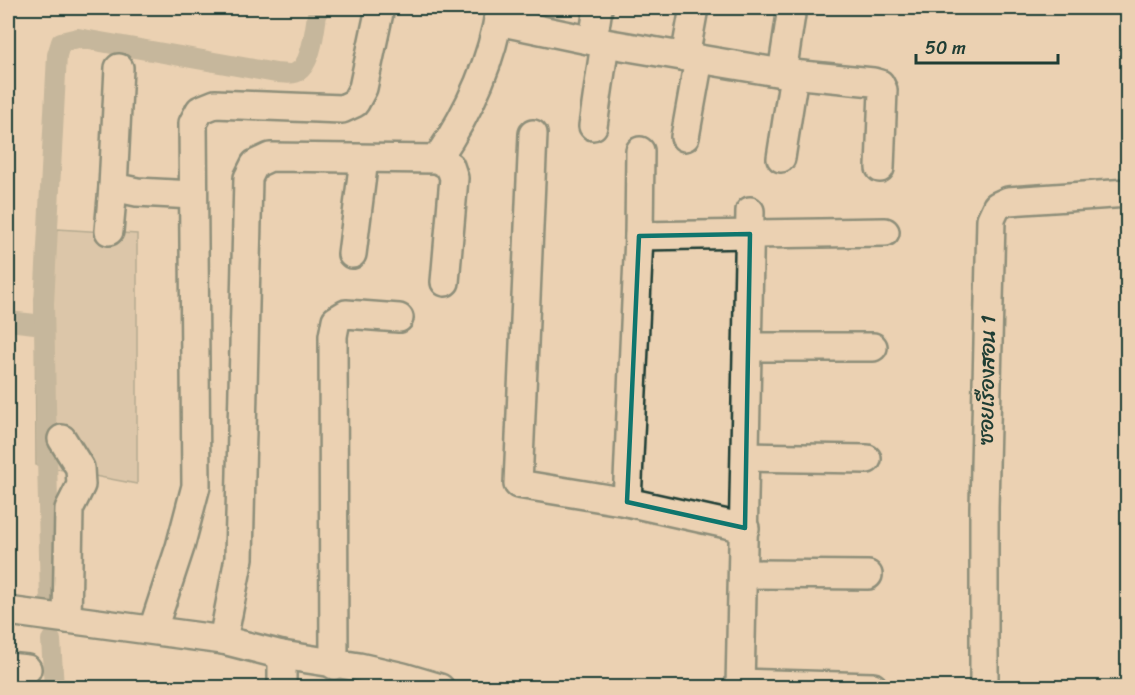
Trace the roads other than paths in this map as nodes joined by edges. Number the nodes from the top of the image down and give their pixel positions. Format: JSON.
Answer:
{"nodes":[{"id":1,"x":380,"y":8,"type":"edge"},
{"id":2,"x":598,"y":8,"type":"edge"},
{"id":3,"x":693,"y":8,"type":"edge"},
{"id":4,"x":792,"y":8,"type":"edge"},
{"id":5,"x":499,"y":14,"type":"edge"},
{"id":6,"x":599,"y":42,"type":"junction"},
{"id":7,"x":692,"y":58,"type":"junction"},
{"id":8,"x":119,"y":68,"type":"dead end"},
{"id":9,"x":788,"y":74,"type":"junction"},
{"id":10,"x":593,"y":126,"type":"dead end"},
{"id":11,"x":533,"y":134,"type":"dead end"},
{"id":12,"x":685,"y":137,"type":"dead end"},
{"id":13,"x":640,"y":151,"type":"dead end"},
{"id":14,"x":781,"y":158,"type":"dead end"},
{"id":15,"x":364,"y":159,"type":"junction"},
{"id":16,"x":437,"y":159,"type":"junction"},
{"id":17,"x":880,"y":168,"type":"dead end"},
{"id":18,"x":112,"y":187,"type":"junction"},
{"id":19,"x":1128,"y":193,"type":"edge"},
{"id":20,"x":193,"y":195,"type":"junction"},
{"id":21,"x":750,"y":223,"type":"junction"},
{"id":22,"x":109,"y":231,"type":"dead end"},
{"id":23,"x":885,"y":232,"type":"dead end"},
{"id":24,"x":639,"y":236,"type":"junction"},
{"id":25,"x":352,"y":254,"type":"dead end"},
{"id":26,"x":444,"y":282,"type":"dead end"},
{"id":27,"x":399,"y":318,"type":"dead end"},
{"id":28,"x":748,"y":347,"type":"junction"},
{"id":29,"x":873,"y":347,"type":"dead end"},
{"id":30,"x":62,"y":439,"type":"dead end"},
{"id":31,"x":746,"y":457,"type":"junction"},
{"id":32,"x":867,"y":459,"type":"dead end"},
{"id":33,"x":627,"y":502,"type":"junction"},
{"id":34,"x":745,"y":528,"type":"junction"},
{"id":35,"x":744,"y":574,"type":"junction"},
{"id":36,"x":868,"y":575,"type":"dead end"},
{"id":37,"x":8,"y":611,"type":"edge"},
{"id":38,"x":67,"y":619,"type":"junction"},
{"id":39,"x":153,"y":629,"type":"junction"},
{"id":40,"x":223,"y":640,"type":"junction"},
{"id":41,"x":282,"y":655,"type":"junction"},
{"id":42,"x":351,"y":673,"type":"edge"},
{"id":43,"x":740,"y":685,"type":"edge"},
{"id":44,"x":282,"y":687,"type":"edge"},
{"id":45,"x":440,"y":687,"type":"edge"},
{"id":46,"x":873,"y":687,"type":"edge"},
{"id":47,"x":984,"y":687,"type":"edge"}],
"edges":[{"from":1,"to":20,"type":"street"},
{"from":2,"to":6,"type":"street"},
{"from":3,"to":7,"type":"street"},
{"from":4,"to":9,"type":"street"},
{"from":5,"to":6,"type":"street"},
{"from":5,"to":16,"type":"street"},
{"from":6,"to":7,"type":"street"},
{"from":6,"to":10,"type":"street"},
{"from":7,"to":9,"type":"street"},
{"from":7,"to":12,"type":"street"},
{"from":8,"to":18,"type":"street"},
{"from":9,"to":14,"type":"street"},
{"from":9,"to":17,"type":"street"},
{"from":11,"to":33,"type":"street"},
{"from":13,"to":24,"type":"street"},
{"from":15,"to":16,"type":"street"},
{"from":15,"to":25,"type":"street"},
{"from":15,"to":40,"type":"street"},
{"from":16,"to":26,"type":"street"},
{"from":18,"to":20,"type":"street"},
{"from":18,"to":22,"type":"street"},
{"from":19,"to":47,"type":"street","name":"ซอยเรืองสอน 1"},
{"from":20,"to":39,"type":"street"},
{"from":21,"to":23,"type":"street"},
{"from":21,"to":24,"type":"street"},
{"from":21,"to":28,"type":"street"},
{"from":24,"to":33,"type":"street"},
{"from":27,"to":42,"type":"street"},
{"from":28,"to":29,"type":"street"},
{"from":28,"to":31,"type":"street"},
{"from":30,"to":38,"type":"street"},
{"from":31,"to":32,"type":"street"},
{"from":31,"to":34,"type":"street"},
{"from":33,"to":34,"type":"street"},
{"from":34,"to":35,"type":"street"},
{"from":35,"to":36,"type":"street"},
{"from":35,"to":43,"type":"street"},
{"from":37,"to":38,"type":"street"},
{"from":38,"to":39,"type":"street"},
{"from":39,"to":40,"type":"street"},
{"from":40,"to":41,"type":"street"},
{"from":41,"to":42,"type":"street"},
{"from":41,"to":44,"type":"street"},
{"from":42,"to":45,"type":"street"},
{"from":43,"to":46,"type":"street"}]}
